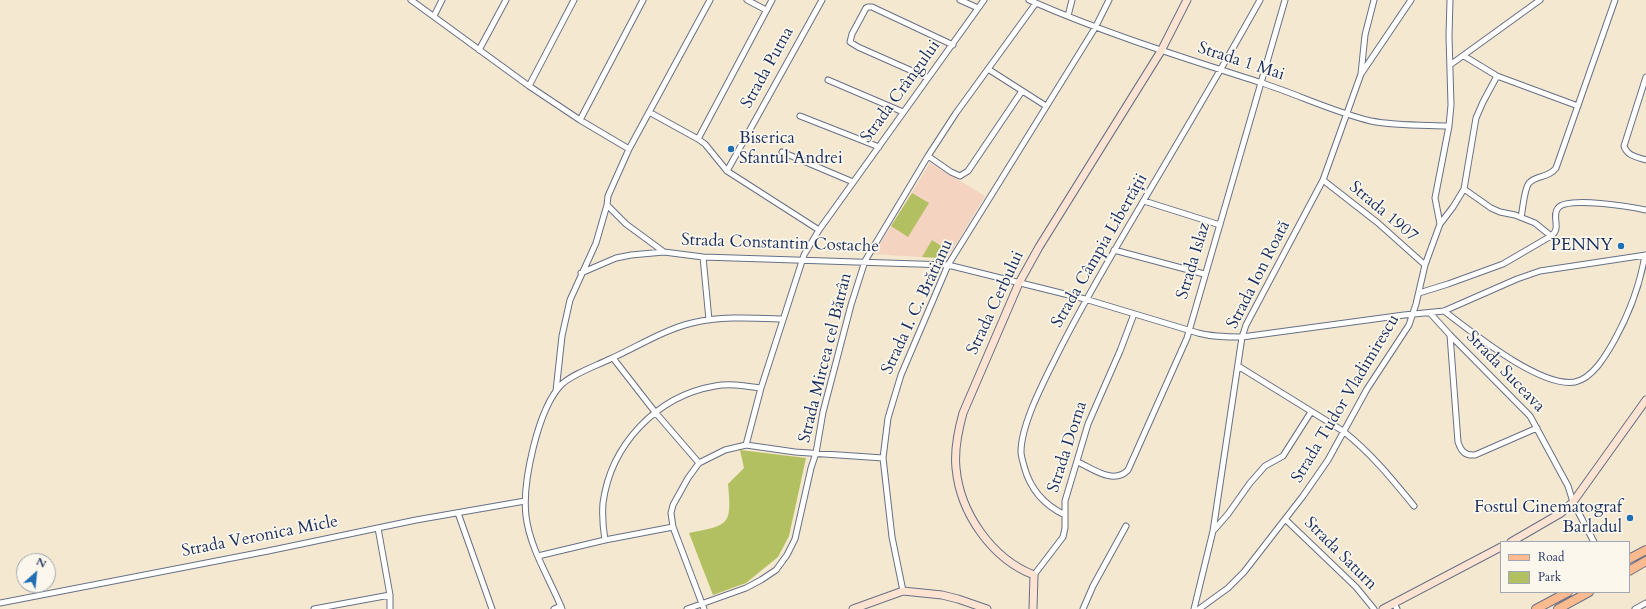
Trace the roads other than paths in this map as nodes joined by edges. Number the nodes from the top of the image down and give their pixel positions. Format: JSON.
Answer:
{"nodes":[{"id":1,"x":412,"y":0,"type":"edge"},
{"id":2,"x":442,"y":0,"type":"edge"},
{"id":3,"x":506,"y":0,"type":"edge"},
{"id":4,"x":574,"y":0,"type":"edge"},
{"id":5,"x":643,"y":0,"type":"edge"},
{"id":6,"x":710,"y":0,"type":"edge"},
{"id":7,"x":747,"y":0,"type":"edge"},
{"id":8,"x":772,"y":0,"type":"edge"},
{"id":9,"x":822,"y":0,"type":"edge"},
{"id":10,"x":960,"y":0,"type":"edge"},
{"id":11,"x":984,"y":0,"type":"edge"},
{"id":12,"x":1072,"y":0,"type":"edge"},
{"id":13,"x":1109,"y":0,"type":"edge"},
{"id":14,"x":1187,"y":0,"type":"edge"},
{"id":15,"x":1260,"y":0,"type":"edge"},
{"id":16,"x":1284,"y":0,"type":"edge"},
{"id":17,"x":1374,"y":0,"type":"edge"},
{"id":18,"x":1411,"y":0,"type":"edge"},
{"id":19,"x":1540,"y":0,"type":"edge"},
{"id":20,"x":1615,"y":0,"type":"edge"},
{"id":21,"x":1032,"y":1,"type":"edge"},
{"id":22,"x":1451,"y":2,"type":"edge"},
{"id":23,"x":978,"y":8,"type":"junction"},
{"id":24,"x":766,"y":10,"type":"junction"},
{"id":25,"x":434,"y":16,"type":"junction"},
{"id":26,"x":1068,"y":16,"type":"junction"},
{"id":27,"x":1095,"y":28,"type":"junction"},
{"id":28,"x":953,"y":44,"type":"junction"},
{"id":29,"x":479,"y":50,"type":"junction"},
{"id":30,"x":1161,"y":51,"type":"junction"},
{"id":31,"x":1464,"y":56,"type":"junction"},
{"id":32,"x":1450,"y":65,"type":"junction"},
{"id":33,"x":988,"y":69,"type":"junction"},
{"id":34,"x":1221,"y":70,"type":"junction"},
{"id":35,"x":1361,"y":74,"type":"junction"},
{"id":36,"x":1497,"y":76,"type":"junction"},
{"id":37,"x":1646,"y":77,"type":"edge"},
{"id":38,"x":928,"y":78,"type":"junction"},
{"id":39,"x":828,"y":80,"type":"dead end"},
{"id":40,"x":1262,"y":83,"type":"junction"},
{"id":41,"x":529,"y":86,"type":"junction"},
{"id":42,"x":1022,"y":91,"type":"junction"},
{"id":43,"x":1046,"y":106,"type":"junction"},
{"id":44,"x":1578,"y":106,"type":"junction"},
{"id":45,"x":649,"y":112,"type":"junction"},
{"id":46,"x":903,"y":112,"type":"junction"},
{"id":47,"x":1347,"y":114,"type":"junction"},
{"id":48,"x":800,"y":116,"type":"dead end"},
{"id":49,"x":580,"y":120,"type":"junction"},
{"id":50,"x":1449,"y":126,"type":"junction"},
{"id":51,"x":698,"y":139,"type":"junction"},
{"id":52,"x":879,"y":147,"type":"junction"},
{"id":53,"x":629,"y":149,"type":"junction"},
{"id":54,"x":782,"y":152,"type":"dead end"},
{"id":55,"x":928,"y":156,"type":"junction"},
{"id":56,"x":1646,"y":160,"type":"edge"},
{"id":57,"x":727,"y":171,"type":"junction"},
{"id":58,"x":1323,"y":180,"type":"junction"},
{"id":59,"x":853,"y":182,"type":"junction"},
{"id":60,"x":1464,"y":189,"type":"junction"},
{"id":61,"x":1144,"y":201,"type":"junction"},
{"id":62,"x":607,"y":205,"type":"junction"},
{"id":63,"x":1646,"y":210,"type":"edge"},
{"id":64,"x":1521,"y":217,"type":"junction"},
{"id":65,"x":1440,"y":224,"type":"junction"},
{"id":66,"x":1220,"y":226,"type":"junction"},
{"id":67,"x":818,"y":230,"type":"junction"},
{"id":68,"x":1551,"y":236,"type":"junction"},
{"id":69,"x":1114,"y":250,"type":"junction"},
{"id":70,"x":664,"y":252,"type":"junction"},
{"id":71,"x":1646,"y":255,"type":"edge"},
{"id":72,"x":703,"y":257,"type":"junction"},
{"id":73,"x":803,"y":259,"type":"junction"},
{"id":74,"x":865,"y":262,"type":"junction"},
{"id":75,"x":948,"y":265,"type":"junction"},
{"id":76,"x":1425,"y":266,"type":"junction"},
{"id":77,"x":581,"y":273,"type":"junction"},
{"id":78,"x":1204,"y":274,"type":"junction"},
{"id":79,"x":1019,"y":283,"type":"junction"},
{"id":80,"x":1419,"y":293,"type":"junction"},
{"id":81,"x":1085,"y":300,"type":"junction"},
{"id":82,"x":1444,"y":311,"type":"junction"},
{"id":83,"x":1430,"y":313,"type":"junction"},
{"id":84,"x":1134,"y":314,"type":"junction"},
{"id":85,"x":1413,"y":314,"type":"junction"},
{"id":86,"x":783,"y":319,"type":"junction"},
{"id":87,"x":709,"y":320,"type":"junction"},
{"id":88,"x":1189,"y":330,"type":"junction"},
{"id":89,"x":1450,"y":335,"type":"junction"},
{"id":90,"x":1242,"y":337,"type":"junction"},
{"id":91,"x":613,"y":358,"type":"junction"},
{"id":92,"x":1238,"y":366,"type":"junction"},
{"id":93,"x":761,"y":388,"type":"junction"},
{"id":94,"x":556,"y":391,"type":"junction"},
{"id":95,"x":1646,"y":400,"type":"edge"},
{"id":96,"x":655,"y":412,"type":"junction"},
{"id":97,"x":1311,"y":412,"type":"junction"},
{"id":98,"x":1537,"y":428,"type":"junction"},
{"id":99,"x":1343,"y":431,"type":"junction"},
{"id":100,"x":746,"y":445,"type":"junction"},
{"id":101,"x":816,"y":453,"type":"junction"},
{"id":102,"x":883,"y":458,"type":"junction"},
{"id":103,"x":1078,"y":462,"type":"junction"},
{"id":104,"x":699,"y":463,"type":"junction"},
{"id":105,"x":525,"y":500,"type":"junction"},
{"id":106,"x":1573,"y":502,"type":"junction"},
{"id":107,"x":1414,"y":506,"type":"dead end"},
{"id":108,"x":458,"y":513,"type":"junction"},
{"id":109,"x":1065,"y":515,"type":"junction"},
{"id":110,"x":1285,"y":519,"type":"junction"},
{"id":111,"x":1126,"y":526,"type":"dead end"},
{"id":112,"x":673,"y":527,"type":"junction"},
{"id":113,"x":378,"y":528,"type":"junction"},
{"id":114,"x":1213,"y":531,"type":"junction"},
{"id":115,"x":604,"y":540,"type":"junction"},
{"id":116,"x":1513,"y":541,"type":"edge"},
{"id":117,"x":1593,"y":541,"type":"edge"},
{"id":118,"x":1500,"y":548,"type":"edge"},
{"id":119,"x":1646,"y":550,"type":"edge"},
{"id":120,"x":538,"y":556,"type":"junction"},
{"id":121,"x":1630,"y":558,"type":"edge"},
{"id":122,"x":1646,"y":561,"type":"edge"},
{"id":123,"x":1630,"y":569,"type":"edge"},
{"id":124,"x":1034,"y":575,"type":"junction"},
{"id":125,"x":903,"y":591,"type":"junction"},
{"id":126,"x":1566,"y":593,"type":"edge"},
{"id":127,"x":1587,"y":593,"type":"edge"},
{"id":128,"x":390,"y":595,"type":"junction"},
{"id":129,"x":0,"y":602,"type":"edge"},
{"id":130,"x":1646,"y":603,"type":"edge"},
{"id":131,"x":703,"y":606,"type":"edge"},
{"id":132,"x":1395,"y":606,"type":"edge"},
{"id":133,"x":561,"y":608,"type":"edge"},
{"id":134,"x":314,"y":609,"type":"edge"},
{"id":135,"x":390,"y":609,"type":"edge"},
{"id":136,"x":492,"y":609,"type":"edge"},
{"id":137,"x":554,"y":609,"type":"edge"},
{"id":138,"x":687,"y":609,"type":"edge"},
{"id":139,"x":853,"y":609,"type":"edge"},
{"id":140,"x":986,"y":609,"type":"edge"},
{"id":141,"x":1033,"y":609,"type":"edge"},
{"id":142,"x":1083,"y":609,"type":"edge"},
{"id":143,"x":1194,"y":609,"type":"edge"},
{"id":144,"x":1199,"y":609,"type":"edge"},
{"id":145,"x":1374,"y":609,"type":"edge"},
{"id":146,"x":1383,"y":609,"type":"edge"},
{"id":147,"x":1536,"y":609,"type":"edge"},
{"id":148,"x":1558,"y":609,"type":"edge"},
{"id":149,"x":1636,"y":609,"type":"edge"}],
"edges":[{"from":1,"to":25,"type":"street"},
{"from":2,"to":25,"type":"street"},
{"from":3,"to":29,"type":"street"},
{"from":4,"to":41,"type":"street"},
{"from":5,"to":49,"type":"street"},
{"from":6,"to":45,"type":"street"},
{"from":7,"to":24,"type":"street"},
{"from":8,"to":24,"type":"street"},
{"from":9,"to":57,"type":"street","name":"Strada Putna"},
{"from":10,"to":23,"type":"street"},
{"from":11,"to":23,"type":"street","name":"Strada Crângului"},
{"from":12,"to":26,"type":"street"},
{"from":13,"to":27,"type":"street","name":"Strada I. C. Brătianu"},
{"from":14,"to":30,"type":"street","name":"Strada Cerbului"},
{"from":15,"to":34,"type":"street","name":"Strada Câmpia Libertății"},
{"from":16,"to":40,"type":"street","name":"Strada Islaz"},
{"from":17,"to":35,"type":"street"},
{"from":18,"to":35,"type":"street","name":"Strada Ion Roată"},
{"from":19,"to":31,"type":"street"},
{"from":20,"to":44,"type":"street"},
{"from":21,"to":26,"type":"street","name":"Strada 1 Mai"},
{"from":21,"to":33,"type":"street","name":"Strada Mircea cel Bătrân"},
{"from":22,"to":32,"type":"street"},
{"from":23,"to":28,"type":"street","name":"Strada Crângului"},
{"from":24,"to":51,"type":"street"},
{"from":25,"to":29,"type":"street"},
{"from":26,"to":27,"type":"street","name":"Strada 1 Mai"},
{"from":27,"to":30,"type":"street","name":"Strada 1 Mai"},
{"from":27,"to":43,"type":"street","name":"Strada I. C. Brătianu"},
{"from":28,"to":38,"type":"street","name":"Strada Crângului"},
{"from":28,"to":38,"type":"street"},
{"from":29,"to":41,"type":"street"},
{"from":30,"to":34,"type":"street","name":"Strada 1 Mai"},
{"from":30,"to":79,"type":"street","name":"Strada Cerbului"},
{"from":31,"to":32,"type":"street"},
{"from":31,"to":36,"type":"street"},
{"from":32,"to":50,"type":"street"},
{"from":33,"to":42,"type":"street"},
{"from":33,"to":55,"type":"street","name":"Strada Mircea cel Bătrân"},
{"from":34,"to":40,"type":"street","name":"Strada 1 Mai"},
{"from":34,"to":61,"type":"street","name":"Strada Câmpia Libertății"},
{"from":35,"to":47,"type":"street","name":"Strada Ion Roată"},
{"from":36,"to":44,"type":"street"},
{"from":36,"to":60,"type":"street"},
{"from":37,"to":56,"type":"street"},
{"from":38,"to":46,"type":"street","name":"Strada Crângului"},
{"from":39,"to":46,"type":"street"},
{"from":40,"to":47,"type":"street","name":"Strada 1 Mai"},
{"from":40,"to":66,"type":"street","name":"Strada Islaz"},
{"from":41,"to":49,"type":"street"},
{"from":42,"to":43,"type":"street"},
{"from":42,"to":55,"type":"street"},
{"from":43,"to":75,"type":"street","name":"Strada I. C. Brătianu"},
{"from":44,"to":64,"type":"street"},
{"from":45,"to":51,"type":"street"},
{"from":45,"to":53,"type":"street"},
{"from":46,"to":52,"type":"street","name":"Strada Crângului"},
{"from":47,"to":50,"type":"street","name":"Strada 1 Mai"},
{"from":47,"to":58,"type":"street","name":"Strada Ion Roată"},
{"from":48,"to":52,"type":"street"},
{"from":49,"to":53,"type":"street"},
{"from":50,"to":65,"type":"street"},
{"from":51,"to":57,"type":"street"},
{"from":52,"to":59,"type":"street","name":"Strada Crângului"},
{"from":53,"to":62,"type":"street"},
{"from":54,"to":59,"type":"street"},
{"from":55,"to":74,"type":"street","name":"Strada Mircea cel Bătrân"},
{"from":57,"to":67,"type":"street"},
{"from":58,"to":76,"type":"street","name":"Strada 1907"},
{"from":58,"to":90,"type":"street","name":"Strada Ion Roată"},
{"from":59,"to":67,"type":"street","name":"Strada Crângului"},
{"from":60,"to":64,"type":"street"},
{"from":60,"to":65,"type":"street"},
{"from":61,"to":66,"type":"street"},
{"from":61,"to":69,"type":"street","name":"Strada Câmpia Libertății"},
{"from":62,"to":70,"type":"street","name":"Strada Constantin Costache"},
{"from":62,"to":77,"type":"street"},
{"from":63,"to":68,"type":"street"},
{"from":64,"to":68,"type":"street"},
{"from":65,"to":76,"type":"street","name":"Strada Tudor Vladimirescu"},
{"from":66,"to":78,"type":"street","name":"Strada Islaz"},
{"from":67,"to":73,"type":"street","name":"Strada Crângului"},
{"from":68,"to":80,"type":"street"},
{"from":69,"to":78,"type":"street"},
{"from":69,"to":81,"type":"street","name":"Strada Câmpia Libertății"},
{"from":70,"to":72,"type":"street","name":"Strada Constantin Costache"},
{"from":70,"to":77,"type":"street"},
{"from":71,"to":82,"type":"street","name":"Strada Constantin Costache"},
{"from":71,"to":82,"type":"street"},
{"from":72,"to":73,"type":"street","name":"Strada Constantin Costache"},
{"from":72,"to":87,"type":"street"},
{"from":73,"to":74,"type":"street","name":"Strada Constantin Costache"},
{"from":73,"to":86,"type":"street","name":"Strada Crângului"},
{"from":74,"to":75,"type":"street","name":"Strada Constantin Costache"},
{"from":74,"to":101,"type":"street","name":"Strada Mircea cel Bătrân"},
{"from":75,"to":79,"type":"street","name":"Strada Constantin Costache"},
{"from":75,"to":102,"type":"street","name":"Strada I. C. Brătianu"},
{"from":76,"to":80,"type":"street","name":"Strada Tudor Vladimirescu"},
{"from":77,"to":94,"type":"street"},
{"from":78,"to":88,"type":"street","name":"Strada Islaz"},
{"from":79,"to":81,"type":"street","name":"Strada Constantin Costache"},
{"from":79,"to":124,"type":"street","name":"Strada Cerbului"},
{"from":80,"to":85,"type":"street","name":"Strada Tudor Vladimirescu"},
{"from":81,"to":84,"type":"street","name":"Strada Constantin Costache"},
{"from":81,"to":109,"type":"street","name":"Strada Câmpia Libertății"},
{"from":82,"to":83,"type":"street","name":"Strada Constantin Costache"},
{"from":83,"to":85,"type":"street","name":"Strada Constantin Costache"},
{"from":83,"to":89,"type":"street","name":"Strada Suceava"},
{"from":84,"to":88,"type":"street","name":"Strada Constantin Costache"},
{"from":84,"to":103,"type":"street","name":"Strada Dorna"},
{"from":85,"to":90,"type":"street","name":"Strada Constantin Costache"},
{"from":85,"to":99,"type":"street","name":"Strada Tudor Vladimirescu"},
{"from":86,"to":87,"type":"street"},
{"from":86,"to":93,"type":"street","name":"Strada Crângului"},
{"from":87,"to":91,"type":"street"},
{"from":88,"to":90,"type":"street","name":"Strada Constantin Costache"},
{"from":88,"to":103,"type":"street","name":"Strada Islaz"},
{"from":89,"to":98,"type":"street","name":"Strada Suceava"},
{"from":89,"to":98,"type":"street"},
{"from":90,"to":92,"type":"street","name":"Strada Ion Roată"},
{"from":91,"to":94,"type":"street"},
{"from":91,"to":96,"type":"street"},
{"from":92,"to":97,"type":"street"},
{"from":92,"to":114,"type":"street","name":"Strada Ion Roată"},
{"from":93,"to":96,"type":"street"},
{"from":93,"to":100,"type":"street","name":"Strada Crângului"},
{"from":94,"to":105,"type":"street"},
{"from":95,"to":106,"type":"street"},
{"from":96,"to":104,"type":"street"},
{"from":96,"to":115,"type":"street"},
{"from":97,"to":99,"type":"street"},
{"from":97,"to":114,"type":"street"},
{"from":98,"to":106,"type":"street","name":"Strada Suceava"},
{"from":99,"to":107,"type":"street"},
{"from":99,"to":110,"type":"street","name":"Strada Tudor Vladimirescu"},
{"from":100,"to":101,"type":"street"},
{"from":100,"to":104,"type":"street"},
{"from":101,"to":102,"type":"street"},
{"from":101,"to":131,"type":"street","name":"Strada Mircea cel Bătrân"},
{"from":102,"to":125,"type":"street","name":"Strada I. C. Brătianu"},
{"from":103,"to":109,"type":"street","name":"Strada Dorna"},
{"from":104,"to":112,"type":"street"},
{"from":105,"to":108,"type":"street","name":"Strada Veronica Micle"},
{"from":105,"to":120,"type":"street"},
{"from":106,"to":116,"type":"street"},
{"from":106,"to":117,"type":"street","name":"Strada Suceava"},
{"from":108,"to":113,"type":"street","name":"Strada Veronica Micle"},
{"from":108,"to":136,"type":"street"},
{"from":109,"to":124,"type":"street","name":"Strada Dorna"},
{"from":110,"to":144,"type":"street","name":"Strada Tudor Vladimirescu"},
{"from":110,"to":145,"type":"street","name":"Strada Saturn"},
{"from":111,"to":142,"type":"street"},
{"from":112,"to":115,"type":"street"},
{"from":112,"to":131,"type":"street"},
{"from":113,"to":128,"type":"street"},
{"from":113,"to":129,"type":"street","name":"Strada Veronica Micle"},
{"from":114,"to":143,"type":"street","name":"Strada Ion Roată"},
{"from":115,"to":120,"type":"street"},
{"from":118,"to":132,"type":"street"},
{"from":119,"to":121,"type":"main road"},
{"from":120,"to":133,"type":"street"},
{"from":122,"to":123,"type":"main road"},
{"from":124,"to":141,"type":"street"},
{"from":125,"to":139,"type":"street"},
{"from":125,"to":140,"type":"street"},
{"from":126,"to":147,"type":"main road"},
{"from":127,"to":148,"type":"main road"},
{"from":128,"to":134,"type":"street"},
{"from":128,"to":135,"type":"street"},
{"from":130,"to":149,"type":"street"},
{"from":131,"to":138,"type":"street","name":"Strada Mircea cel Bătrân"},
{"from":132,"to":146,"type":"street"},
{"from":133,"to":137,"type":"street"}]}
